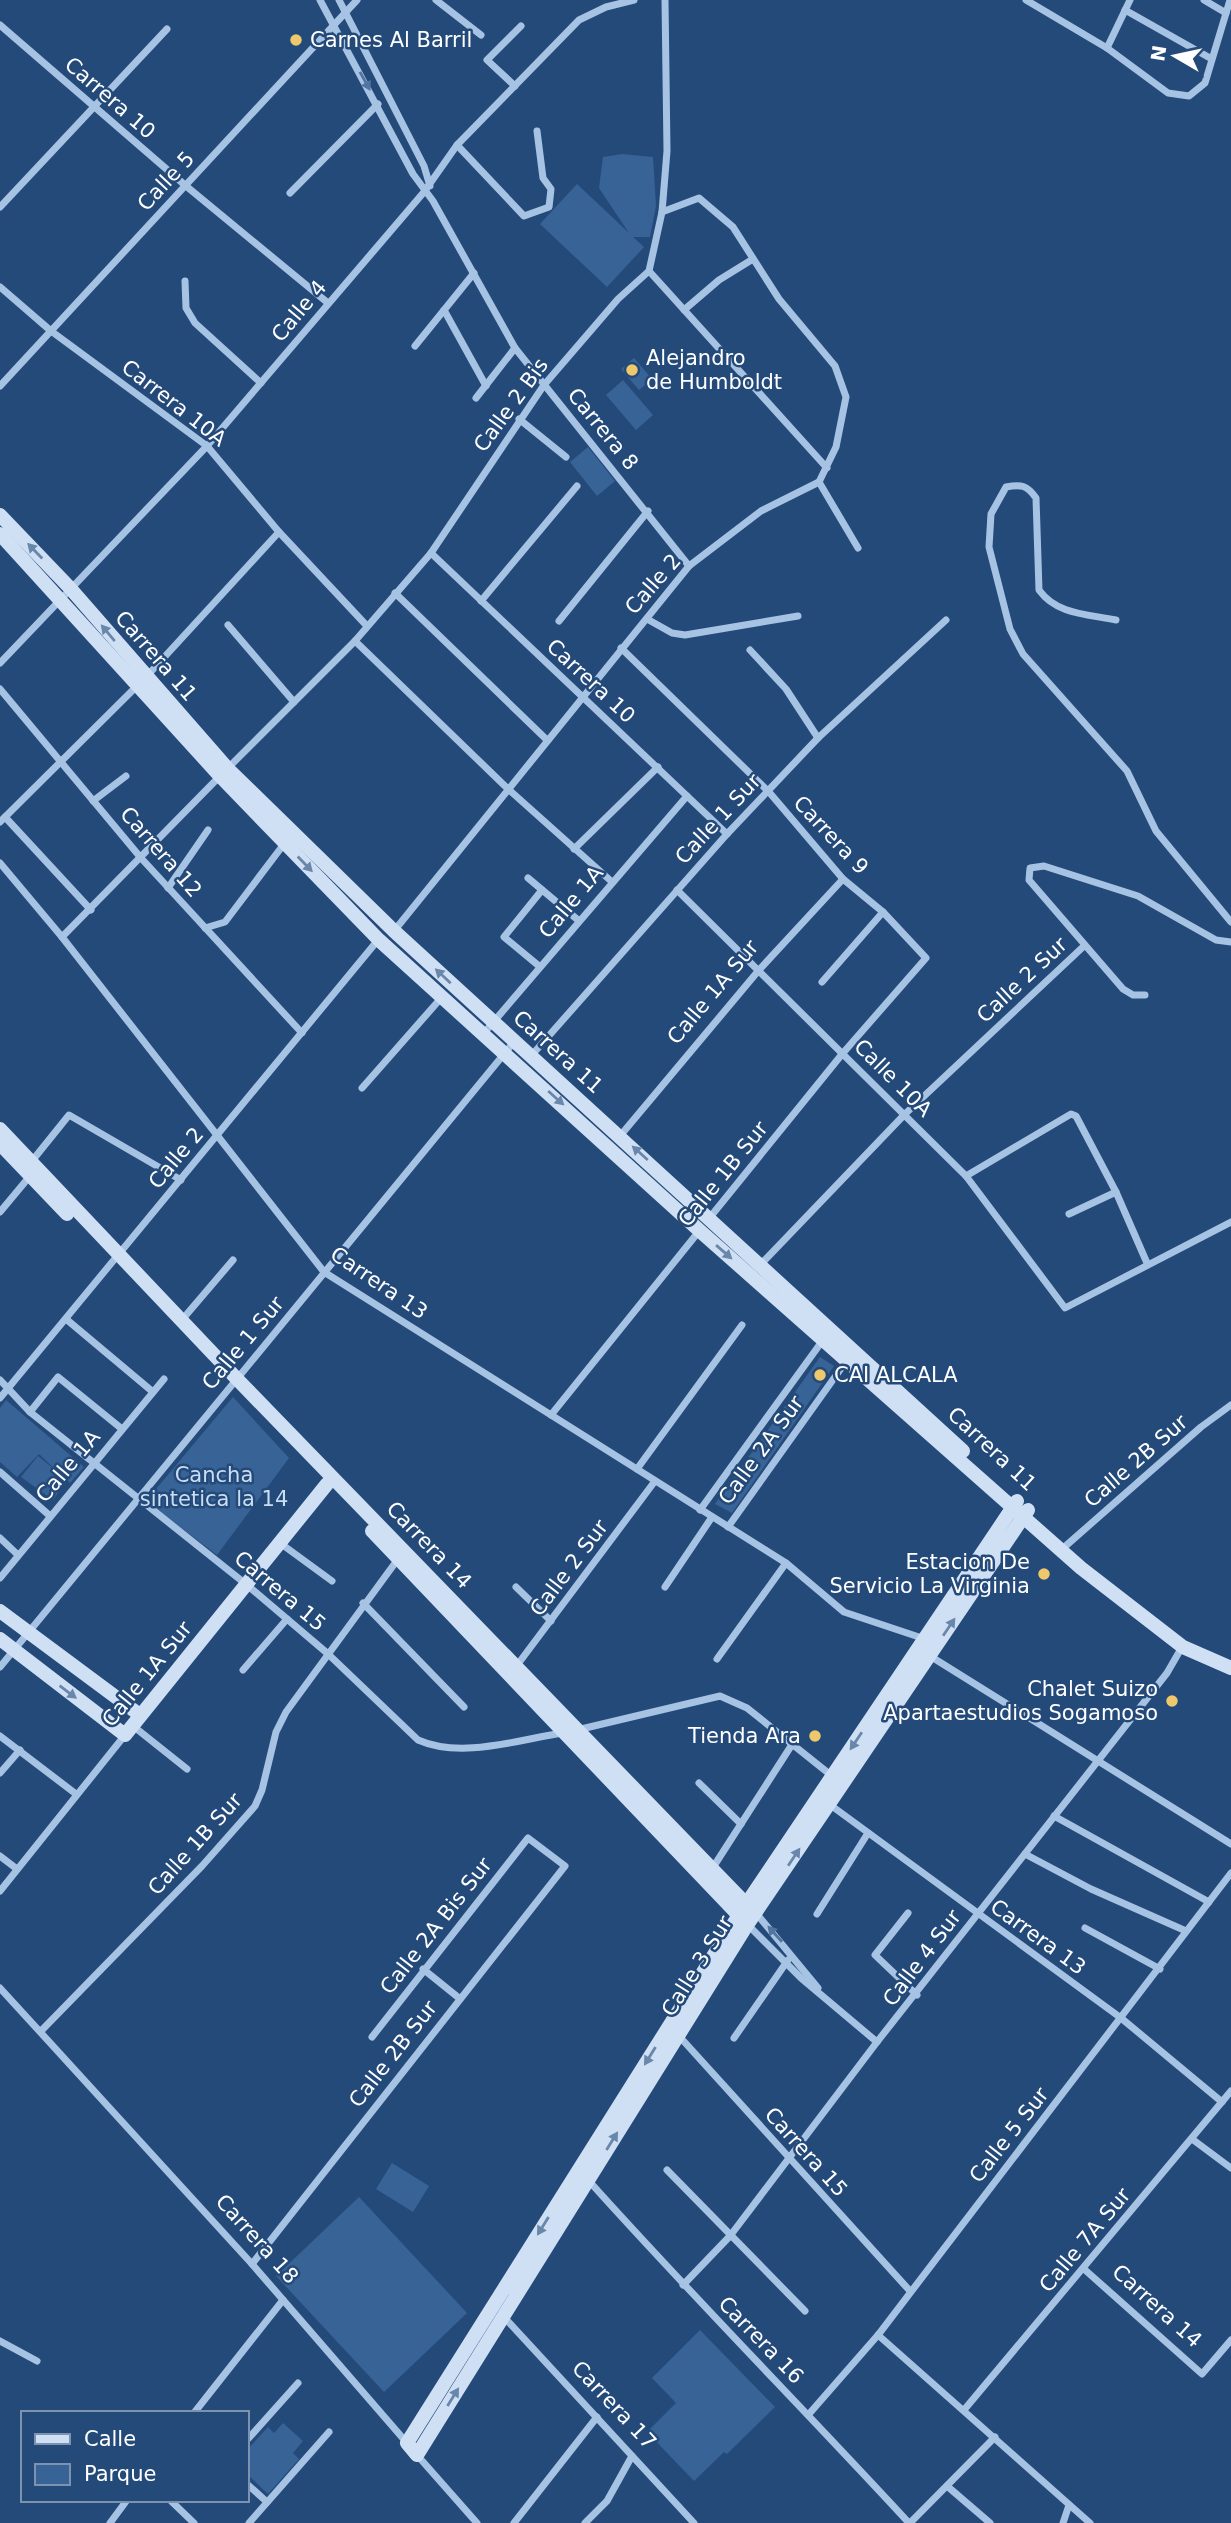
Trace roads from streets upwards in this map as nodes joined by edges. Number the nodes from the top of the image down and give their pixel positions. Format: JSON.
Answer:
{"nodes":[{"id":1,"x":320,"y":0,"type":"edge"},
{"id":2,"x":339,"y":0,"type":"edge"},
{"id":3,"x":357,"y":0,"type":"edge"},
{"id":4,"x":436,"y":0,"type":"edge"},
{"id":5,"x":634,"y":0,"type":"edge"},
{"id":6,"x":665,"y":0,"type":"edge"},
{"id":7,"x":1026,"y":0,"type":"edge"},
{"id":8,"x":1130,"y":0,"type":"edge"},
{"id":9,"x":1204,"y":0,"type":"edge"},
{"id":10,"x":1230,"y":0,"type":"edge"},
{"id":11,"x":1125,"y":10,"type":"junction"},
{"id":12,"x":346,"y":12,"type":"junction"},
{"id":13,"x":1226,"y":13,"type":"junction"},
{"id":14,"x":0,"y":25,"type":"edge"},
{"id":15,"x":334,"y":25,"type":"junction"},
{"id":16,"x":521,"y":26,"type":"dead end"},
{"id":17,"x":167,"y":29,"type":"dead end"},
{"id":18,"x":481,"y":35,"type":"dead end"},
{"id":19,"x":1107,"y":47,"type":"junction"},
{"id":20,"x":1210,"y":58,"type":"junction"},
{"id":21,"x":515,"y":86,"type":"junction"},
{"id":22,"x":378,"y":104,"type":"junction"},
{"id":23,"x":93,"y":108,"type":"junction"},
{"id":24,"x":537,"y":131,"type":"dead end"},
{"id":25,"x":457,"y":145,"type":"junction"},
{"id":26,"x":186,"y":186,"type":"junction"},
{"id":27,"x":427,"y":188,"type":"junction"},
{"id":28,"x":290,"y":193,"type":"dead end"},
{"id":29,"x":0,"y":207,"type":"edge"},
{"id":30,"x":662,"y":212,"type":"junction"},
{"id":31,"x":753,"y":259,"type":"junction"},
{"id":32,"x":649,"y":271,"type":"junction"},
{"id":33,"x":474,"y":273,"type":"junction"},
{"id":34,"x":185,"y":281,"type":"dead end"},
{"id":35,"x":0,"y":287,"type":"edge"},
{"id":36,"x":328,"y":303,"type":"junction"},
{"id":37,"x":444,"y":310,"type":"junction"},
{"id":38,"x":684,"y":310,"type":"junction"},
{"id":39,"x":51,"y":331,"type":"junction"},
{"id":40,"x":415,"y":346,"type":"dead end"},
{"id":41,"x":515,"y":348,"type":"junction"},
{"id":42,"x":261,"y":383,"type":"junction"},
{"id":43,"x":544,"y":385,"type":"junction"},
{"id":44,"x":0,"y":386,"type":"edge"},
{"id":45,"x":486,"y":386,"type":"junction"},
{"id":46,"x":476,"y":398,"type":"dead end"},
{"id":47,"x":519,"y":419,"type":"junction"},
{"id":48,"x":208,"y":446,"type":"junction"},
{"id":49,"x":565,"y":457,"type":"dead end"},
{"id":50,"x":827,"y":468,"type":"junction"},
{"id":51,"x":819,"y":482,"type":"junction"},
{"id":52,"x":578,"y":486,"type":"dead end"},
{"id":53,"x":648,"y":511,"type":"junction"},
{"id":54,"x":0,"y":515,"type":"edge"},
{"id":55,"x":279,"y":532,"type":"junction"},
{"id":56,"x":0,"y":534,"type":"edge"},
{"id":57,"x":858,"y":548,"type":"dead end"},
{"id":58,"x":431,"y":553,"type":"junction"},
{"id":59,"x":689,"y":566,"type":"junction"},
{"id":60,"x":65,"y":593,"type":"junction"},
{"id":61,"x":395,"y":593,"type":"junction"},
{"id":62,"x":481,"y":601,"type":"junction"},
{"id":63,"x":798,"y":616,"type":"dead end"},
{"id":64,"x":647,"y":618,"type":"junction"},
{"id":65,"x":1116,"y":620,"type":"dead end"},
{"id":66,"x":559,"y":621,"type":"dead end"},
{"id":67,"x":946,"y":621,"type":"dead end"},
{"id":68,"x":228,"y":625,"type":"dead end"},
{"id":69,"x":367,"y":626,"type":"junction"},
{"id":70,"x":355,"y":641,"type":"junction"},
{"id":71,"x":621,"y":648,"type":"junction"},
{"id":72,"x":750,"y":650,"type":"dead end"},
{"id":73,"x":0,"y":663,"type":"edge"},
{"id":74,"x":142,"y":681,"type":"junction"},
{"id":75,"x":0,"y":689,"type":"edge"},
{"id":76,"x":582,"y":697,"type":"junction"},
{"id":77,"x":294,"y":702,"type":"junction"},
{"id":78,"x":818,"y":738,"type":"junction"},
{"id":79,"x":547,"y":740,"type":"junction"},
{"id":80,"x":60,"y":761,"type":"junction"},
{"id":81,"x":658,"y":766,"type":"junction"},
{"id":82,"x":224,"y":772,"type":"junction"},
{"id":83,"x":127,"y":776,"type":"dead end"},
{"id":84,"x":507,"y":788,"type":"junction"},
{"id":85,"x":769,"y":792,"type":"junction"},
{"id":86,"x":687,"y":796,"type":"junction"},
{"id":87,"x":93,"y":801,"type":"junction"},
{"id":88,"x":2,"y":820,"type":"edge"},
{"id":89,"x":208,"y":830,"type":"dead end"},
{"id":90,"x":726,"y":834,"type":"junction"},
{"id":91,"x":285,"y":843,"type":"junction"},
{"id":92,"x":574,"y":849,"type":"junction"},
{"id":93,"x":141,"y":858,"type":"junction"},
{"id":94,"x":0,"y":863,"type":"edge"},
{"id":95,"x":528,"y":878,"type":"dead end"},
{"id":96,"x":843,"y":879,"type":"junction"},
{"id":97,"x":611,"y":881,"type":"junction"},
{"id":98,"x":168,"y":888,"type":"junction"},
{"id":99,"x":542,"y":890,"type":"junction"},
{"id":100,"x":677,"y":890,"type":"junction"},
{"id":101,"x":91,"y":910,"type":"junction"},
{"id":102,"x":883,"y":912,"type":"junction"},
{"id":103,"x":578,"y":920,"type":"junction"},
{"id":104,"x":1231,"y":922,"type":"edge"},
{"id":105,"x":205,"y":928,"type":"junction"},
{"id":106,"x":394,"y":931,"type":"junction"},
{"id":107,"x":62,"y":937,"type":"junction"},
{"id":108,"x":379,"y":940,"type":"junction"},
{"id":109,"x":1231,"y":942,"type":"edge"},
{"id":110,"x":1084,"y":946,"type":"junction"},
{"id":111,"x":926,"y":958,"type":"joint"},
{"id":112,"x":539,"y":966,"type":"junction"},
{"id":113,"x":759,"y":970,"type":"junction"},
{"id":114,"x":822,"y":982,"type":"dead end"},
{"id":115,"x":1145,"y":995,"type":"dead end"},
{"id":116,"x":442,"y":996,"type":"junction"},
{"id":117,"x":488,"y":1027,"type":"junction"},
{"id":118,"x":302,"y":1033,"type":"junction"},
{"id":119,"x":510,"y":1047,"type":"junction"},
{"id":120,"x":843,"y":1053,"type":"junction"},
{"id":121,"x":531,"y":1056,"type":"junction"},
{"id":122,"x":362,"y":1088,"type":"dead end"},
{"id":123,"x":905,"y":1114,"type":"junction"},
{"id":124,"x":0,"y":1129,"type":"edge"},
{"id":125,"x":216,"y":1136,"type":"junction"},
{"id":126,"x":620,"y":1136,"type":"junction"},
{"id":127,"x":0,"y":1144,"type":"edge"},
{"id":128,"x":30,"y":1169,"type":"junction"},
{"id":129,"x":966,"y":1175,"type":"junction"},
{"id":130,"x":181,"y":1180,"type":"junction"},
{"id":131,"x":1116,"y":1192,"type":"junction"},
{"id":132,"x":0,"y":1212,"type":"edge"},
{"id":133,"x":1069,"y":1214,"type":"dead end"},
{"id":134,"x":710,"y":1217,"type":"junction"},
{"id":135,"x":1231,"y":1222,"type":"edge"},
{"id":136,"x":700,"y":1231,"type":"junction"},
{"id":137,"x":116,"y":1258,"type":"junction"},
{"id":138,"x":233,"y":1261,"type":"dead end"},
{"id":139,"x":1147,"y":1263,"type":"junction"},
{"id":140,"x":762,"y":1264,"type":"junction"},
{"id":141,"x":324,"y":1272,"type":"junction"},
{"id":142,"x":65,"y":1319,"type":"junction"},
{"id":143,"x":181,"y":1321,"type":"junction"},
{"id":144,"x":742,"y":1325,"type":"dead end"},
{"id":145,"x":828,"y":1335,"type":"junction"},
{"id":146,"x":847,"y":1360,"type":"junction"},
{"id":147,"x":164,"y":1379,"type":"dead end"},
{"id":148,"x":0,"y":1380,"type":"edge"},
{"id":149,"x":234,"y":1382,"type":"junction"},
{"id":150,"x":8,"y":1388,"type":"junction"},
{"id":151,"x":153,"y":1392,"type":"junction"},
{"id":152,"x":0,"y":1398,"type":"edge"},
{"id":153,"x":1231,"y":1405,"type":"edge"},
{"id":154,"x":30,"y":1412,"type":"junction"},
{"id":155,"x":551,"y":1415,"type":"junction"},
{"id":156,"x":122,"y":1429,"type":"junction"},
{"id":157,"x":293,"y":1442,"type":"junction"},
{"id":158,"x":92,"y":1462,"type":"junction"},
{"id":159,"x":637,"y":1469,"type":"junction"},
{"id":160,"x":0,"y":1472,"type":"edge"},
{"id":161,"x":656,"y":1481,"type":"junction"},
{"id":162,"x":327,"y":1484,"type":"junction"},
{"id":163,"x":137,"y":1500,"type":"junction"},
{"id":164,"x":1020,"y":1509,"type":"junction"},
{"id":165,"x":700,"y":1510,"type":"junction"},
{"id":166,"x":50,"y":1515,"type":"junction"},
{"id":167,"x":712,"y":1517,"type":"junction"},
{"id":168,"x":728,"y":1527,"type":"junction"},
{"id":169,"x":0,"y":1538,"type":"edge"},
{"id":170,"x":280,"y":1543,"type":"junction"},
{"id":171,"x":1063,"y":1547,"type":"junction"},
{"id":172,"x":401,"y":1554,"type":"junction"},
{"id":173,"x":18,"y":1555,"type":"junction"},
{"id":174,"x":786,"y":1563,"type":"junction"},
{"id":175,"x":0,"y":1578,"type":"edge"},
{"id":176,"x":332,"y":1581,"type":"dead end"},
{"id":177,"x":247,"y":1585,"type":"junction"},
{"id":178,"x":516,"y":1587,"type":"dead end"},
{"id":179,"x":665,"y":1587,"type":"dead end"},
{"id":180,"x":363,"y":1603,"type":"junction"},
{"id":181,"x":0,"y":1611,"type":"edge"},
{"id":182,"x":287,"y":1619,"type":"junction"},
{"id":183,"x":551,"y":1621,"type":"junction"},
{"id":184,"x":27,"y":1633,"type":"junction"},
{"id":185,"x":0,"y":1639,"type":"edge"},
{"id":186,"x":925,"y":1639,"type":"junction"},
{"id":187,"x":1183,"y":1647,"type":"junction"},
{"id":188,"x":13,"y":1651,"type":"junction"},
{"id":189,"x":327,"y":1653,"type":"junction"},
{"id":190,"x":930,"y":1656,"type":"junction"},
{"id":191,"x":717,"y":1659,"type":"dead end"},
{"id":192,"x":0,"y":1667,"type":"edge"},
{"id":193,"x":1231,"y":1668,"type":"edge"},
{"id":194,"x":243,"y":1670,"type":"dead end"},
{"id":195,"x":514,"y":1670,"type":"junction"},
{"id":196,"x":464,"y":1707,"type":"dead end"},
{"id":197,"x":133,"y":1725,"type":"junction"},
{"id":198,"x":571,"y":1731,"type":"junction"},
{"id":199,"x":0,"y":1736,"type":"edge"},
{"id":200,"x":793,"y":1743,"type":"junction"},
{"id":201,"x":20,"y":1750,"type":"junction"},
{"id":202,"x":1097,"y":1762,"type":"junction"},
{"id":203,"x":187,"y":1769,"type":"dead end"},
{"id":204,"x":0,"y":1773,"type":"edge"},
{"id":205,"x":833,"y":1776,"type":"junction"},
{"id":206,"x":699,"y":1783,"type":"dead end"},
{"id":207,"x":76,"y":1794,"type":"junction"},
{"id":208,"x":829,"y":1804,"type":"junction"},
{"id":209,"x":1055,"y":1816,"type":"junction"},
{"id":210,"x":741,"y":1824,"type":"junction"},
{"id":211,"x":868,"y":1833,"type":"junction"},
{"id":212,"x":1231,"y":1844,"type":"edge"},
{"id":213,"x":1025,"y":1854,"type":"junction"},
{"id":214,"x":0,"y":1856,"type":"edge"},
{"id":215,"x":565,"y":1866,"type":"joint"},
{"id":216,"x":17,"y":1869,"type":"junction"},
{"id":217,"x":711,"y":1870,"type":"junction"},
{"id":218,"x":1231,"y":1873,"type":"edge"},
{"id":219,"x":0,"y":1891,"type":"edge"},
{"id":220,"x":1209,"y":1902,"type":"junction"},
{"id":221,"x":908,"y":1913,"type":"dead end"},
{"id":222,"x":747,"y":1914,"type":"junction"},
{"id":223,"x":817,"y":1914,"type":"dead end"},
{"id":224,"x":976,"y":1914,"type":"junction"},
{"id":225,"x":1085,"y":1928,"type":"dead end"},
{"id":226,"x":1186,"y":1931,"type":"junction"},
{"id":227,"x":793,"y":1954,"type":"junction"},
{"id":228,"x":786,"y":1962,"type":"junction"},
{"id":229,"x":423,"y":1969,"type":"junction"},
{"id":230,"x":1160,"y":1969,"type":"junction"},
{"id":231,"x":0,"y":1988,"type":"edge"},
{"id":232,"x":822,"y":1994,"type":"junction"},
{"id":233,"x":917,"y":1995,"type":"junction"},
{"id":234,"x":459,"y":1998,"type":"junction"},
{"id":235,"x":1121,"y":2018,"type":"junction"},
{"id":236,"x":41,"y":2031,"type":"junction"},
{"id":237,"x":678,"y":2036,"type":"junction"},
{"id":238,"x":372,"y":2037,"type":"dead end"},
{"id":239,"x":734,"y":2038,"type":"dead end"},
{"id":240,"x":877,"y":2042,"type":"junction"},
{"id":241,"x":1231,"y":2091,"type":"edge"},
{"id":242,"x":1222,"y":2102,"type":"junction"},
{"id":243,"x":1192,"y":2139,"type":"junction"},
{"id":244,"x":788,"y":2158,"type":"junction"},
{"id":245,"x":1231,"y":2168,"type":"edge"},
{"id":246,"x":667,"y":2170,"type":"dead end"},
{"id":247,"x":588,"y":2180,"type":"junction"},
{"id":248,"x":564,"y":2205,"type":"junction"},
{"id":249,"x":730,"y":2236,"type":"junction"},
{"id":250,"x":251,"y":2264,"type":"junction"},
{"id":251,"x":1084,"y":2269,"type":"junction"},
{"id":252,"x":683,"y":2286,"type":"junction"},
{"id":253,"x":910,"y":2291,"type":"junction"},
{"id":254,"x":283,"y":2300,"type":"junction"},
{"id":255,"x":804,"y":2311,"type":"dead end"},
{"id":256,"x":503,"y":2316,"type":"junction"},
{"id":257,"x":878,"y":2335,"type":"junction"},
{"id":258,"x":1231,"y":2340,"type":"edge"},
{"id":259,"x":0,"y":2341,"type":"edge"},
{"id":260,"x":37,"y":2361,"type":"dead end"},
{"id":261,"x":298,"y":2383,"type":"dead end"},
{"id":262,"x":964,"y":2410,"type":"junction"},
{"id":263,"x":196,"y":2411,"type":"edge"},
{"id":264,"x":809,"y":2414,"type":"junction"},
{"id":265,"x":597,"y":2417,"type":"junction"},
{"id":266,"x":329,"y":2432,"type":"dead end"},
{"id":267,"x":995,"y":2437,"type":"junction"},
{"id":268,"x":248,"y":2439,"type":"edge"},
{"id":269,"x":407,"y":2443,"type":"junction"},
{"id":270,"x":417,"y":2455,"type":"junction"},
{"id":271,"x":632,"y":2456,"type":"junction"},
{"id":272,"x":248,"y":2485,"type":"edge"},
{"id":273,"x":947,"y":2486,"type":"junction"},
{"id":274,"x":126,"y":2502,"type":"edge"},
{"id":275,"x":172,"y":2502,"type":"edge"},
{"id":276,"x":267,"y":2502,"type":"junction"},
{"id":277,"x":1069,"y":2505,"type":"junction"},
{"id":278,"x":110,"y":2523,"type":"edge"},
{"id":279,"x":194,"y":2523,"type":"edge"},
{"id":280,"x":249,"y":2523,"type":"edge"},
{"id":281,"x":477,"y":2523,"type":"edge"},
{"id":282,"x":514,"y":2523,"type":"edge"},
{"id":283,"x":585,"y":2523,"type":"edge"},
{"id":284,"x":694,"y":2523,"type":"edge"},
{"id":285,"x":909,"y":2523,"type":"edge"},
{"id":286,"x":990,"y":2523,"type":"edge"},
{"id":287,"x":1063,"y":2523,"type":"edge"},
{"id":288,"x":1090,"y":2523,"type":"edge"}],
"edges":[{"from":1,"to":15,"type":"street","name":"Carrera 8"},
{"from":2,"to":12,"type":"street","name":"Carrera 8"},
{"from":3,"to":12,"type":"street","name":"Calle 5"},
{"from":4,"to":18,"type":"street"},
{"from":5,"to":21,"type":"street","name":"Calle 4"},
{"from":6,"to":30,"type":"street"},
{"from":7,"to":19,"type":"street"},
{"from":8,"to":11,"type":"street"},
{"from":9,"to":13,"type":"street"},
{"from":10,"to":13,"type":"street"},
{"from":11,"to":19,"type":"street"},
{"from":11,"to":20,"type":"street"},
{"from":12,"to":15,"type":"street","name":"Calle 5"},
{"from":12,"to":27,"type":"street","name":"Carrera 8"},
{"from":13,"to":20,"type":"street"},
{"from":14,"to":23,"type":"street","name":"Carrera 10"},
{"from":15,"to":22,"type":"street","name":"Carrera 8","one_way":true},
{"from":15,"to":26,"type":"street","name":"Calle 5"},
{"from":16,"to":21,"type":"street"},
{"from":17,"to":23,"type":"street"},
{"from":19,"to":20,"type":"street"},
{"from":21,"to":25,"type":"street","name":"Calle 4"},
{"from":22,"to":27,"type":"street","name":"Carrera 8"},
{"from":22,"to":28,"type":"street"},
{"from":23,"to":26,"type":"street","name":"Carrera 10"},
{"from":23,"to":29,"type":"street"},
{"from":24,"to":25,"type":"street"},
{"from":25,"to":27,"type":"street","name":"Calle 4"},
{"from":26,"to":36,"type":"street","name":"Carrera 10"},
{"from":26,"to":39,"type":"street","name":"Calle 5"},
{"from":27,"to":33,"type":"street","name":"Carrera 8"},
{"from":27,"to":36,"type":"street","name":"Calle 4"},
{"from":30,"to":31,"type":"street"},
{"from":30,"to":32,"type":"street"},
{"from":31,"to":38,"type":"street"},
{"from":31,"to":50,"type":"street"},
{"from":32,"to":38,"type":"street"},
{"from":32,"to":43,"type":"street","name":"Calle 2 Bis"},
{"from":33,"to":37,"type":"street"},
{"from":33,"to":41,"type":"street","name":"Carrera 8"},
{"from":34,"to":42,"type":"street"},
{"from":35,"to":39,"type":"street","name":"Carrera 10A"},
{"from":36,"to":42,"type":"street","name":"Calle 4"},
{"from":37,"to":40,"type":"street"},
{"from":37,"to":45,"type":"street"},
{"from":38,"to":50,"type":"street"},
{"from":39,"to":44,"type":"street","name":"Calle 5"},
{"from":39,"to":48,"type":"street","name":"Carrera 10A"},
{"from":41,"to":43,"type":"street","name":"Carrera 8"},
{"from":41,"to":45,"type":"street"},
{"from":42,"to":48,"type":"street","name":"Calle 4"},
{"from":43,"to":47,"type":"street","name":"Calle 2 Bis"},
{"from":43,"to":53,"type":"street","name":"Carrera 8"},
{"from":45,"to":46,"type":"street"},
{"from":47,"to":49,"type":"street"},
{"from":47,"to":58,"type":"street","name":"Calle 2 Bis"},
{"from":48,"to":55,"type":"street","name":"Carrera 10A"},
{"from":48,"to":60,"type":"street","name":"Calle 4"},
{"from":50,"to":51,"type":"street"},
{"from":51,"to":57,"type":"street"},
{"from":51,"to":59,"type":"street","name":"Calle 2"},
{"from":52,"to":62,"type":"street"},
{"from":53,"to":59,"type":"street","name":"Carrera 8"},
{"from":53,"to":66,"type":"street"},
{"from":60,"to":54,"type":"street","name":"Carrera 11","one_way":true},
{"from":55,"to":69,"type":"street","name":"Carrera 10A"},
{"from":55,"to":74,"type":"street"},
{"from":56,"to":60,"type":"street","name":"Carrera 11"},
{"from":58,"to":61,"type":"street","name":"Calle 2 Bis"},
{"from":58,"to":62,"type":"street","name":"Carrera 10"},
{"from":59,"to":64,"type":"street","name":"Calle 2"},
{"from":60,"to":73,"type":"street","name":"Calle 4"},
{"from":60,"to":74,"type":"street","name":"Carrera 11"},
{"from":61,"to":69,"type":"street","name":"Calle 2 Bis"},
{"from":61,"to":79,"type":"street"},
{"from":62,"to":76,"type":"street","name":"Carrera 10"},
{"from":63,"to":64,"type":"street"},
{"from":64,"to":71,"type":"street","name":"Calle 2"},
{"from":65,"to":104,"type":"street"},
{"from":67,"to":78,"type":"street","name":"Calle 1 Sur"},
{"from":68,"to":77,"type":"street"},
{"from":69,"to":70,"type":"street","name":"Calle 2 Bis"},
{"from":70,"to":77,"type":"street","name":"Calle 2 Bis"},
{"from":70,"to":84,"type":"street"},
{"from":71,"to":76,"type":"street","name":"Calle 2"},
{"from":71,"to":85,"type":"street","name":"Carrera 9"},
{"from":72,"to":78,"type":"street"},
{"from":74,"to":80,"type":"street"},
{"from":74,"to":82,"type":"street","name":"Carrera 11"},
{"from":75,"to":80,"type":"street","name":"Carrera 12"},
{"from":76,"to":79,"type":"street","name":"Calle 2"},
{"from":76,"to":81,"type":"street","name":"Carrera 10"},
{"from":77,"to":82,"type":"street","name":"Calle 2 Bis"},
{"from":78,"to":85,"type":"street","name":"Calle 1 Sur"},
{"from":79,"to":84,"type":"street","name":"Calle 2"},
{"from":80,"to":87,"type":"street","name":"Carrera 12"},
{"from":80,"to":88,"type":"street"},
{"from":81,"to":86,"type":"street","name":"Carrera 10"},
{"from":81,"to":92,"type":"street","name":"Calle 1A"},
{"from":82,"to":91,"type":"street","name":"Carrera 11"},
{"from":82,"to":93,"type":"street","name":"Calle 2 Bis"},
{"from":82,"to":106,"type":"street","name":"Carrera 11"},
{"from":83,"to":87,"type":"street"},
{"from":84,"to":92,"type":"street"},
{"from":84,"to":106,"type":"street","name":"Calle 2"},
{"from":85,"to":90,"type":"street","name":"Calle 1 Sur"},
{"from":85,"to":96,"type":"street","name":"Carrera 9"},
{"from":86,"to":90,"type":"street","name":"Carrera 10"},
{"from":86,"to":97,"type":"street","name":"Calle 1A"},
{"from":87,"to":93,"type":"street","name":"Carrera 12"},
{"from":88,"to":101,"type":"street"},
{"from":89,"to":98,"type":"street"},
{"from":90,"to":100,"type":"street","name":"Calle 1 Sur"},
{"from":91,"to":105,"type":"street"},
{"from":91,"to":108,"type":"street","name":"Carrera 11","one_way":true},
{"from":92,"to":97,"type":"street"},
{"from":93,"to":98,"type":"street","name":"Carrera 12"},
{"from":93,"to":101,"type":"street","name":"Calle 2 Bis"},
{"from":94,"to":107,"type":"street","name":"Carrera 13"},
{"from":95,"to":99,"type":"street"},
{"from":96,"to":102,"type":"street","name":"Carrera 9"},
{"from":96,"to":113,"type":"street","name":"Calle 1A Sur"},
{"from":97,"to":103,"type":"street","name":"Calle 1A"},
{"from":98,"to":105,"type":"street","name":"Carrera 12"},
{"from":99,"to":103,"type":"street"},
{"from":99,"to":112,"type":"street"},
{"from":100,"to":113,"type":"street","name":"Calle 10A"},
{"from":100,"to":121,"type":"street","name":"Calle 1 Sur"},
{"from":101,"to":107,"type":"street","name":"Calle 2 Bis"},
{"from":102,"to":111,"type":"street","name":"Carrera 9"},
{"from":102,"to":114,"type":"street"},
{"from":103,"to":112,"type":"street","name":"Calle 1A"},
{"from":105,"to":118,"type":"street","name":"Carrera 12"},
{"from":117,"to":106,"type":"street","name":"Carrera 11","one_way":true},
{"from":107,"to":125,"type":"street","name":"Carrera 13"},
{"from":108,"to":116,"type":"street","name":"Carrera 11"},
{"from":108,"to":118,"type":"street","name":"Calle 2"},
{"from":109,"to":110,"type":"street","name":"Calle 2 Sur"},
{"from":110,"to":115,"type":"street"},
{"from":110,"to":123,"type":"street","name":"Calle 2 Sur"},
{"from":111,"to":120,"type":"street","name":"Calle 1B Sur"},
{"from":112,"to":117,"type":"street","name":"Calle 1A"},
{"from":113,"to":120,"type":"street","name":"Calle 10A"},
{"from":113,"to":126,"type":"street","name":"Calle 1A Sur"},
{"from":116,"to":117,"type":"street","name":"Carrera 11"},
{"from":116,"to":122,"type":"street"},
{"from":117,"to":119,"type":"street","name":"Carrera 11"},
{"from":118,"to":125,"type":"street","name":"Calle 2"},
{"from":119,"to":121,"type":"street","name":"Carrera 11"},
{"from":119,"to":136,"type":"street","name":"Carrera 11","one_way":true},
{"from":119,"to":141,"type":"street","name":"Calle 1 Sur"},
{"from":120,"to":123,"type":"street","name":"Calle 10A"},
{"from":120,"to":134,"type":"street","name":"Calle 1B Sur"},
{"from":121,"to":126,"type":"street","name":"Carrera 11"},
{"from":123,"to":129,"type":"street","name":"Calle 10A"},
{"from":123,"to":140,"type":"street","name":"Calle 2 Sur"},
{"from":124,"to":128,"type":"street","name":"Carrera 14"},
{"from":125,"to":130,"type":"street","name":"Calle 2"},
{"from":125,"to":141,"type":"street","name":"Carrera 13"},
{"from":134,"to":126,"type":"street","name":"Carrera 11","one_way":true},
{"from":127,"to":128,"type":"street","name":"Carrera 14"},
{"from":128,"to":130,"type":"street"},
{"from":128,"to":132,"type":"street"},
{"from":128,"to":137,"type":"street","name":"Carrera 14"},
{"from":129,"to":131,"type":"street"},
{"from":129,"to":139,"type":"street","name":"Calle 10A"},
{"from":130,"to":137,"type":"street","name":"Calle 2"},
{"from":131,"to":133,"type":"street"},
{"from":131,"to":139,"type":"street"},
{"from":134,"to":136,"type":"street","name":"Calle 1B Sur"},
{"from":134,"to":140,"type":"street","name":"Carrera 11"},
{"from":135,"to":139,"type":"street"},
{"from":136,"to":145,"type":"street","name":"Carrera 11","one_way":true},
{"from":136,"to":155,"type":"street","name":"Calle 1B Sur"},
{"from":137,"to":142,"type":"street","name":"Calle 2"},
{"from":137,"to":143,"type":"street","name":"Carrera 14"},
{"from":137,"to":149,"type":"street","name":"Carrera 14"},
{"from":138,"to":143,"type":"street"},
{"from":140,"to":145,"type":"street","name":"Carrera 11"},
{"from":141,"to":149,"type":"street","name":"Calle 1 Sur"},
{"from":141,"to":155,"type":"street","name":"Carrera 13"},
{"from":142,"to":150,"type":"street","name":"Calle 2"},
{"from":142,"to":151,"type":"street"},
{"from":143,"to":149,"type":"street","name":"Carrera 14"},
{"from":144,"to":159,"type":"street"},
{"from":145,"to":146,"type":"street","name":"Carrera 11"},
{"from":145,"to":164,"type":"street","name":"Carrera 11"},
{"from":145,"to":165,"type":"street"},
{"from":146,"to":164,"type":"street","name":"Carrera 11"},
{"from":146,"to":168,"type":"street","name":"Calle 2A Sur"},
{"from":147,"to":151,"type":"street","name":"Calle 1A"},
{"from":148,"to":150,"type":"street","name":"Carrera 15"},
{"from":149,"to":157,"type":"street","name":"Carrera 14"},
{"from":149,"to":163,"type":"street","name":"Calle 1 Sur"},
{"from":150,"to":152,"type":"street","name":"Calle 2"},
{"from":150,"to":154,"type":"street","name":"Carrera 15"},
{"from":151,"to":156,"type":"street","name":"Calle 1A"},
{"from":153,"to":171,"type":"street","name":"Calle 2B Sur"},
{"from":154,"to":156,"type":"street"},
{"from":154,"to":158,"type":"street","name":"Carrera 15"},
{"from":155,"to":159,"type":"street","name":"Carrera 13"},
{"from":156,"to":158,"type":"street","name":"Calle 1A"},
{"from":157,"to":162,"type":"street","name":"Carrera 14"},
{"from":157,"to":172,"type":"street","name":"Carrera 14"},
{"from":158,"to":163,"type":"street","name":"Carrera 15"},
{"from":158,"to":166,"type":"street","name":"Calle 1A"},
{"from":159,"to":161,"type":"street","name":"Carrera 13"},
{"from":160,"to":166,"type":"street"},
{"from":161,"to":165,"type":"street","name":"Carrera 13"},
{"from":161,"to":183,"type":"street","name":"Calle 2 Sur"},
{"from":162,"to":170,"type":"street","name":"Calle 1A Sur"},
{"from":162,"to":172,"type":"street","name":"Carrera 14"},
{"from":163,"to":177,"type":"street","name":"Carrera 15"},
{"from":163,"to":184,"type":"street","name":"Calle 1 Sur"},
{"from":164,"to":171,"type":"street","name":"Carrera 11"},
{"from":164,"to":186,"type":"street","name":"Calle 3 Sur"},
{"from":190,"to":164,"type":"street","name":"Calle 3 Sur","one_way":true},
{"from":165,"to":167,"type":"street","name":"Carrera 13"},
{"from":166,"to":173,"type":"street","name":"Calle 1A"},
{"from":167,"to":168,"type":"street","name":"Carrera 13"},
{"from":167,"to":179,"type":"street"},
{"from":168,"to":174,"type":"street","name":"Carrera 13"},
{"from":169,"to":173,"type":"street"},
{"from":170,"to":176,"type":"street"},
{"from":170,"to":177,"type":"street","name":"Calle 1A Sur"},
{"from":171,"to":187,"type":"street","name":"Carrera 11"},
{"from":172,"to":180,"type":"street","name":"Calle 1B Sur"},
{"from":172,"to":195,"type":"street","name":"Carrera 14"},
{"from":173,"to":175,"type":"street","name":"Calle 1A"},
{"from":174,"to":186,"type":"street","name":"Carrera 13"},
{"from":174,"to":191,"type":"street"},
{"from":177,"to":182,"type":"street","name":"Carrera 15"},
{"from":177,"to":197,"type":"street","name":"Calle 1A Sur"},
{"from":178,"to":183,"type":"street"},
{"from":180,"to":189,"type":"street","name":"Calle 1B Sur"},
{"from":180,"to":196,"type":"street"},
{"from":181,"to":184,"type":"street"},
{"from":182,"to":189,"type":"street","name":"Carrera 15"},
{"from":182,"to":194,"type":"street"},
{"from":183,"to":195,"type":"street","name":"Calle 2 Sur"},
{"from":184,"to":188,"type":"street","name":"Calle 1 Sur"},
{"from":184,"to":197,"type":"street"},
{"from":185,"to":188,"type":"street"},
{"from":186,"to":205,"type":"street","name":"Calle 3 Sur","one_way":true},
{"from":187,"to":193,"type":"street","name":"Carrera 11"},
{"from":187,"to":202,"type":"street","name":"Calle 4 Sur"},
{"from":188,"to":192,"type":"street","name":"Calle 1 Sur"},
{"from":188,"to":197,"type":"street","one_way":true},
{"from":189,"to":198,"type":"street","name":"Carrera 15"},
{"from":189,"to":236,"type":"street","name":"Calle 1B Sur"},
{"from":190,"to":202,"type":"street"},
{"from":190,"to":208,"type":"street","name":"Calle 3 Sur"},
{"from":195,"to":198,"type":"street","name":"Carrera 14"},
{"from":197,"to":203,"type":"street"},
{"from":197,"to":207,"type":"street","name":"Calle 1A Sur"},
{"from":198,"to":200,"type":"street","name":"Carrera 15"},
{"from":198,"to":217,"type":"street","name":"Carrera 14"},
{"from":198,"to":222,"type":"street","name":"Carrera 14"},
{"from":199,"to":201,"type":"street"},
{"from":200,"to":205,"type":"street","name":"Carrera 15"},
{"from":200,"to":210,"type":"street"},
{"from":201,"to":204,"type":"street"},
{"from":201,"to":207,"type":"street"},
{"from":202,"to":209,"type":"street","name":"Calle 4 Sur"},
{"from":202,"to":212,"type":"street"},
{"from":205,"to":222,"type":"street","name":"Calle 3 Sur"},
{"from":206,"to":210,"type":"street"},
{"from":207,"to":216,"type":"street","name":"Calle 1A Sur"},
{"from":208,"to":211,"type":"street","name":"Carrera 13"},
{"from":222,"to":208,"type":"street","name":"Calle 3 Sur","one_way":true},
{"from":209,"to":213,"type":"street","name":"Calle 4 Sur"},
{"from":209,"to":220,"type":"street"},
{"from":210,"to":217,"type":"street"},
{"from":211,"to":223,"type":"street"},
{"from":211,"to":224,"type":"street","name":"Carrera 13"},
{"from":213,"to":224,"type":"street","name":"Calle 4 Sur"},
{"from":213,"to":226,"type":"street"},
{"from":214,"to":216,"type":"street"},
{"from":215,"to":229,"type":"street","name":"Calle 2A Bis Sur"},
{"from":215,"to":234,"type":"street","name":"Calle 2B Sur"},
{"from":216,"to":219,"type":"street","name":"Calle 1A Sur"},
{"from":217,"to":222,"type":"street","name":"Carrera 14"},
{"from":218,"to":220,"type":"street","name":"Calle 5 Sur"},
{"from":220,"to":226,"type":"street","name":"Calle 5 Sur"},
{"from":221,"to":233,"type":"street"},
{"from":227,"to":222,"type":"street","name":"Carrera 14","one_way":true},
{"from":222,"to":228,"type":"street","name":"Carrera 14"},
{"from":222,"to":237,"type":"street","name":"Calle 3 Sur"},
{"from":222,"to":248,"type":"street","name":"Calle 3 Sur","one_way":true},
{"from":224,"to":233,"type":"street","name":"Calle 4 Sur"},
{"from":224,"to":235,"type":"street","name":"Carrera 13"},
{"from":225,"to":230,"type":"street"},
{"from":226,"to":230,"type":"street","name":"Calle 5 Sur"},
{"from":227,"to":228,"type":"street"},
{"from":227,"to":232,"type":"street","name":"Carrera 14"},
{"from":228,"to":232,"type":"street","name":"Carrera 14"},
{"from":228,"to":239,"type":"street"},
{"from":229,"to":234,"type":"street"},
{"from":229,"to":238,"type":"street","name":"Calle 2A Bis Sur"},
{"from":230,"to":235,"type":"street","name":"Calle 5 Sur"},
{"from":231,"to":236,"type":"street","name":"Carrera 18"},
{"from":232,"to":240,"type":"street","name":"Carrera 14"},
{"from":233,"to":240,"type":"street","name":"Calle 4 Sur"},
{"from":234,"to":250,"type":"street","name":"Calle 2B Sur"},
{"from":235,"to":242,"type":"street","name":"Carrera 13"},
{"from":235,"to":253,"type":"street","name":"Calle 5 Sur"},
{"from":236,"to":250,"type":"street","name":"Carrera 18"},
{"from":237,"to":244,"type":"street","name":"Carrera 15"},
{"from":247,"to":237,"type":"street","name":"Calle 3 Sur","one_way":true},
{"from":240,"to":244,"type":"street","name":"Calle 4 Sur"},
{"from":241,"to":242,"type":"street","name":"Calle 7A Sur"},
{"from":242,"to":243,"type":"street","name":"Calle 7A Sur"},
{"from":243,"to":245,"type":"street"},
{"from":243,"to":251,"type":"street","name":"Calle 7A Sur"},
{"from":244,"to":249,"type":"street","name":"Calle 4 Sur"},
{"from":244,"to":253,"type":"street","name":"Carrera 15"},
{"from":246,"to":249,"type":"street"},
{"from":247,"to":248,"type":"street","name":"Calle 3 Sur"},
{"from":247,"to":252,"type":"street","name":"Carrera 16"},
{"from":248,"to":256,"type":"street","name":"Calle 3 Sur"},
{"from":248,"to":269,"type":"street","name":"Calle 3 Sur","one_way":true},
{"from":249,"to":252,"type":"street","name":"Calle 4 Sur"},
{"from":249,"to":255,"type":"street"},
{"from":250,"to":254,"type":"street","name":"Carrera 18"},
{"from":251,"to":258,"type":"street","name":"Carrera 14"},
{"from":251,"to":262,"type":"street","name":"Calle 7A Sur"},
{"from":252,"to":264,"type":"street","name":"Carrera 16"},
{"from":253,"to":257,"type":"street","name":"Calle 5 Sur"},
{"from":254,"to":263,"type":"street"},
{"from":254,"to":269,"type":"street","name":"Carrera 18"},
{"from":256,"to":265,"type":"street","name":"Carrera 17"},
{"from":270,"to":256,"type":"street","name":"Calle 3 Sur","one_way":true},
{"from":257,"to":262,"type":"street"},
{"from":257,"to":264,"type":"street","name":"Calle 5 Sur"},
{"from":259,"to":260,"type":"street"},
{"from":261,"to":268,"type":"street"},
{"from":262,"to":267,"type":"street"},
{"from":264,"to":285,"type":"street","name":"Carrera 16"},
{"from":265,"to":271,"type":"street","name":"Carrera 17"},
{"from":265,"to":282,"type":"street"},
{"from":266,"to":276,"type":"street"},
{"from":267,"to":273,"type":"street"},
{"from":267,"to":277,"type":"street"},
{"from":269,"to":270,"type":"street","name":"Carrera 18"},
{"from":270,"to":281,"type":"street","name":"Carrera 18"},
{"from":271,"to":283,"type":"street"},
{"from":271,"to":284,"type":"street","name":"Carrera 17"},
{"from":272,"to":276,"type":"street"},
{"from":273,"to":285,"type":"street"},
{"from":273,"to":286,"type":"street"},
{"from":274,"to":278,"type":"street"},
{"from":275,"to":279,"type":"street"},
{"from":276,"to":280,"type":"street"},
{"from":277,"to":287,"type":"street"},
{"from":277,"to":288,"type":"street"}]}
